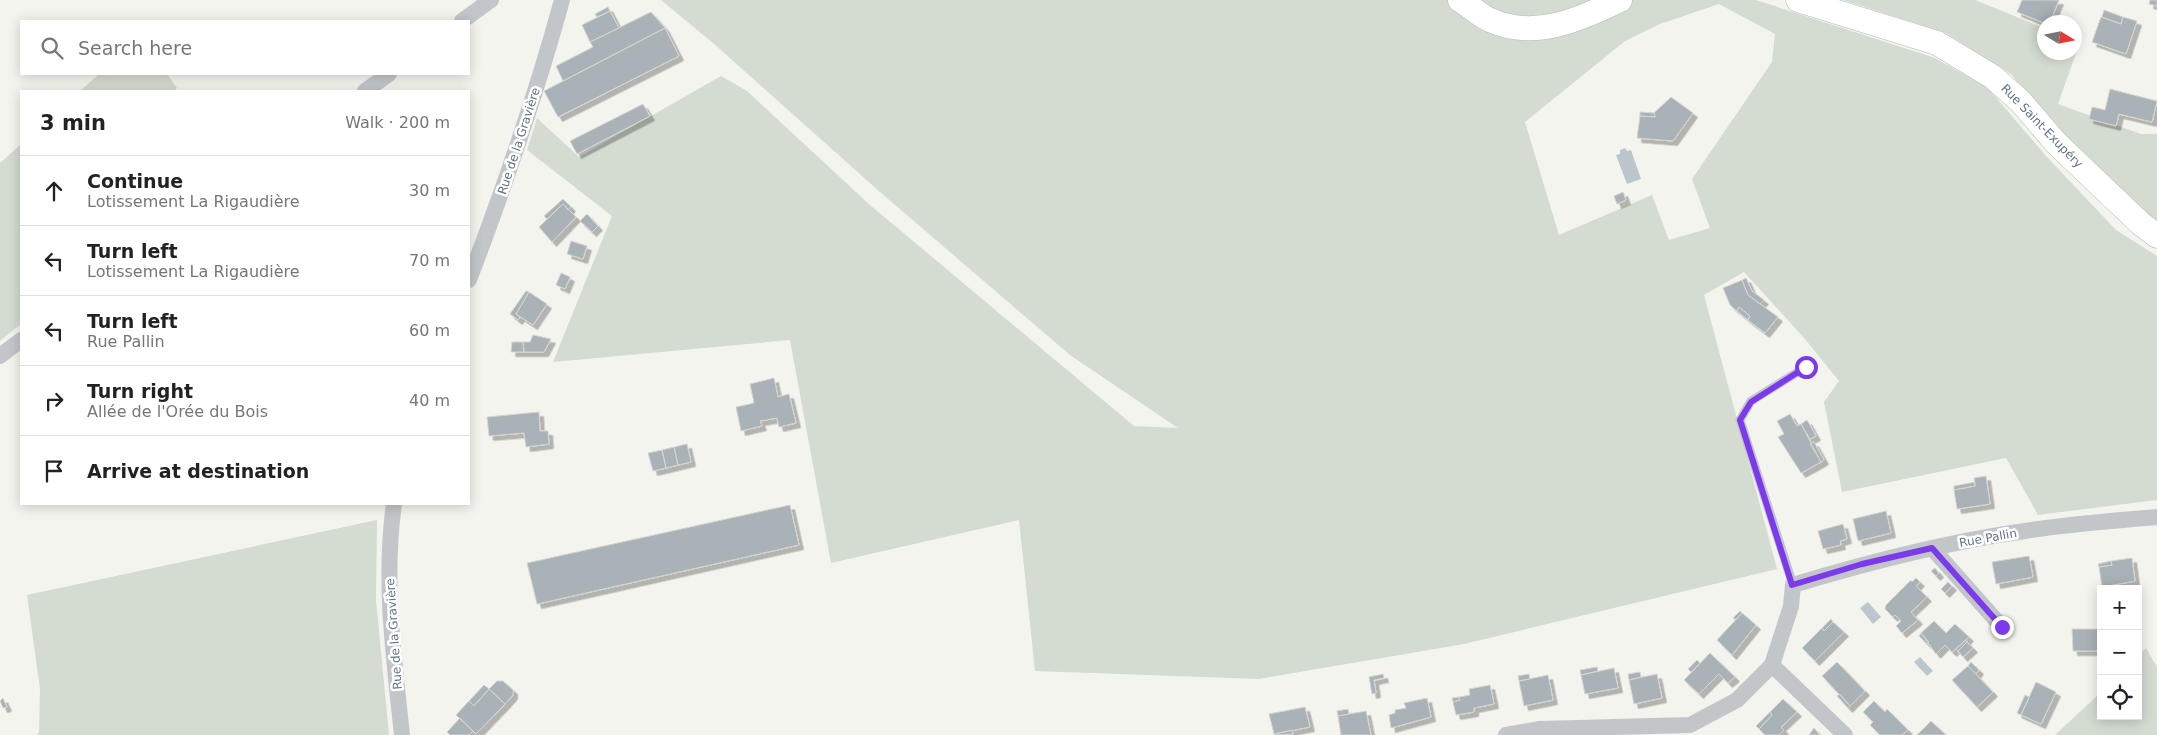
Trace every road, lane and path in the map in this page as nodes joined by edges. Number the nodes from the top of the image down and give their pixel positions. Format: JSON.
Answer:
{"nodes":[{"id":1,"x":491,"y":0,"type":"edge"},
{"id":2,"x":562,"y":0,"type":"edge"},
{"id":3,"x":1460,"y":0,"type":"edge"},
{"id":4,"x":1620,"y":0,"type":"edge"},
{"id":5,"x":1798,"y":0,"type":"edge"},
{"id":6,"x":463,"y":20,"type":"edge"},
{"id":7,"x":388,"y":75,"type":"edge"},
{"id":8,"x":366,"y":90,"type":"edge"},
{"id":9,"x":2157,"y":236,"type":"edge"},
{"id":10,"x":470,"y":277,"type":"edge"},
{"id":11,"x":20,"y":341,"type":"edge"},
{"id":12,"x":0,"y":356,"type":"edge"},
{"id":13,"x":1806,"y":367,"type":"dead end"},
{"id":14,"x":394,"y":505,"type":"edge"},
{"id":15,"x":2157,"y":517,"type":"edge"},
{"id":16,"x":1932,"y":548,"type":"junction"},
{"id":17,"x":1792,"y":585,"type":"junction"},
{"id":18,"x":2002,"y":627,"type":"dead end"},
{"id":19,"x":1772,"y":665,"type":"junction"},
{"id":20,"x":402,"y":735,"type":"edge"},
{"id":21,"x":1506,"y":735,"type":"edge"},
{"id":22,"x":1845,"y":735,"type":"edge"}],
"edges":[{"from":1,"to":6,"type":"street"},
{"from":2,"to":10,"type":"street","name":"Rue de la Gravière"},
{"from":3,"to":4,"type":"street"},
{"from":5,"to":9,"type":"street","name":"Rue Saint-Exupéry"},
{"from":7,"to":8,"type":"street"},
{"from":11,"to":12,"type":"street"},
{"from":13,"to":17,"type":"lane"},
{"from":14,"to":20,"type":"street","name":"Rue de la Gravière"},
{"from":15,"to":16,"type":"street","name":"Rue Pallin"},
{"from":16,"to":17,"type":"street","name":"Rue Pallin"},
{"from":16,"to":18,"type":"street"},
{"from":17,"to":19,"type":"street"},
{"from":19,"to":21,"type":"street"},
{"from":19,"to":22,"type":"street"}]}
